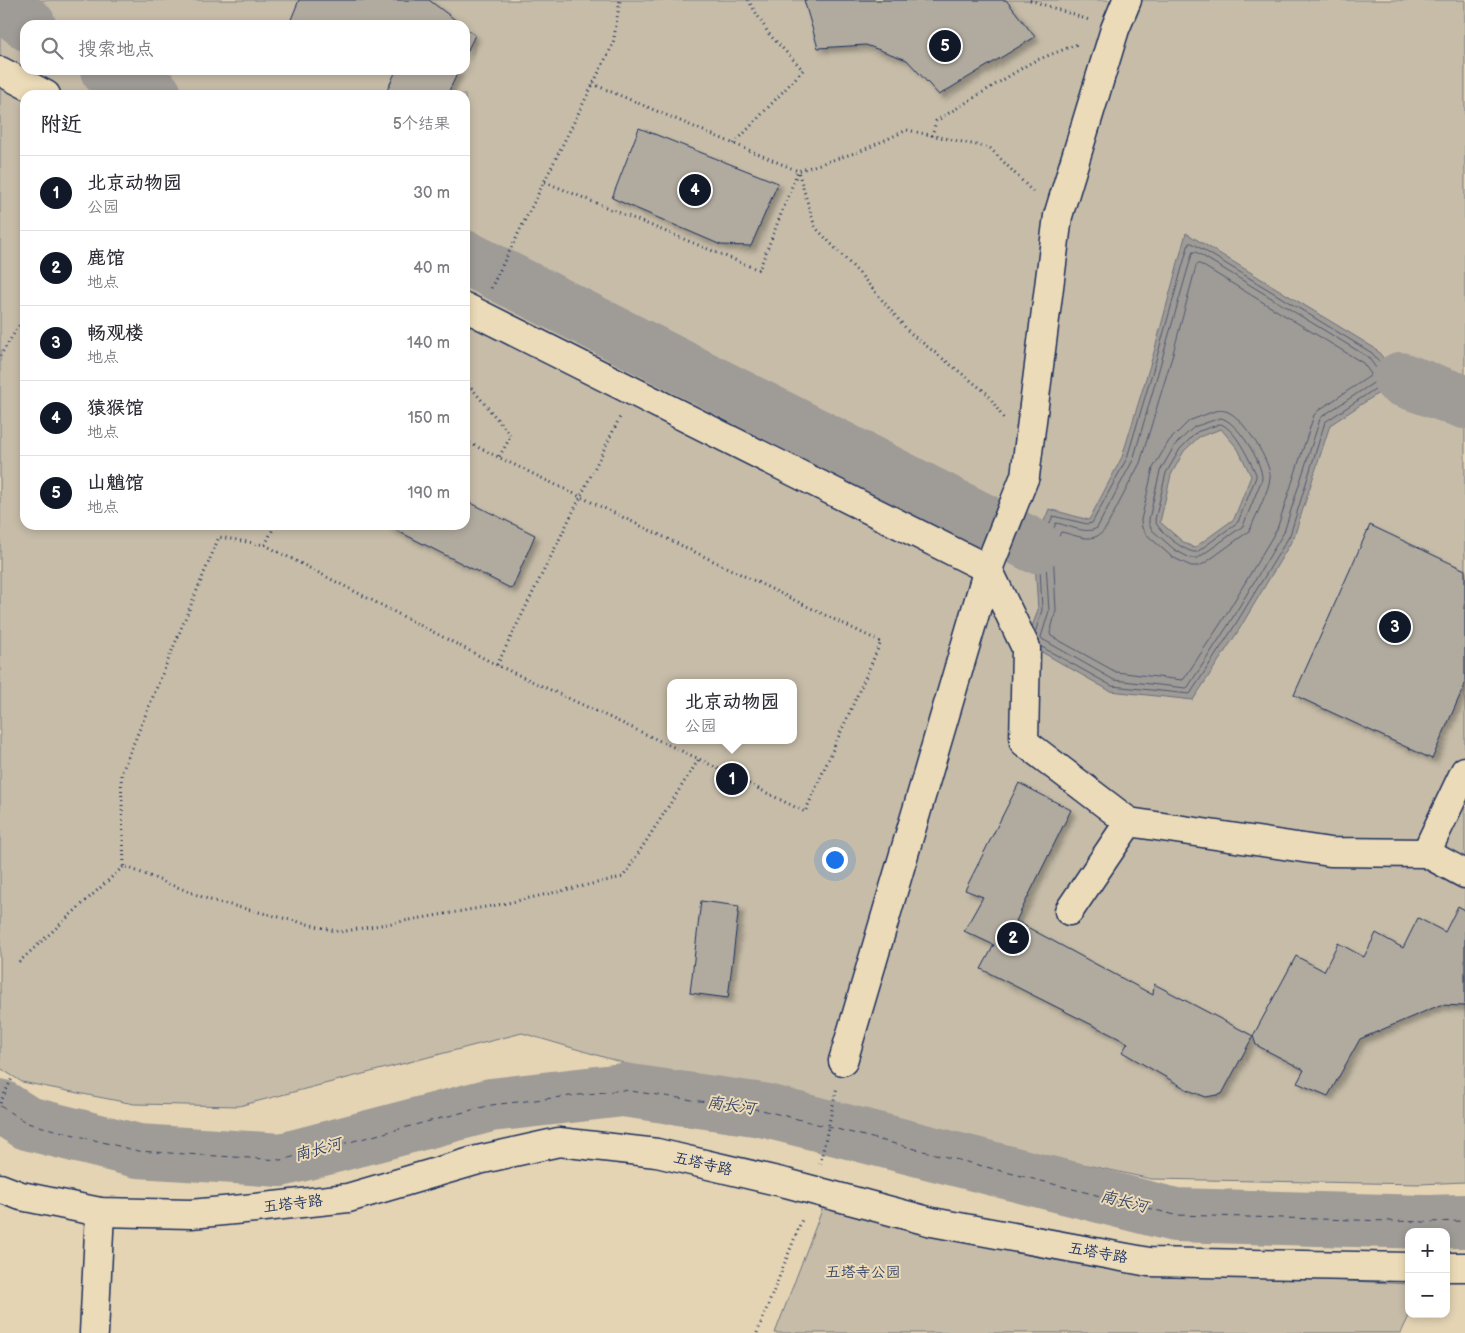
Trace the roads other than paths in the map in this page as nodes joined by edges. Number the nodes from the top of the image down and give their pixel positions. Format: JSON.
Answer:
{"nodes":[{"id":1,"x":1127,"y":0,"type":"edge"},
{"id":2,"x":0,"y":71,"type":"edge"},
{"id":3,"x":36,"y":90,"type":"edge"},
{"id":4,"x":470,"y":310,"type":"edge"},
{"id":5,"x":988,"y":569,"type":"junction"},
{"id":6,"x":1465,"y":771,"type":"edge"},
{"id":7,"x":1129,"y":822,"type":"junction"},
{"id":8,"x":1426,"y":854,"type":"junction"},
{"id":9,"x":1465,"y":874,"type":"edge"},
{"id":10,"x":1069,"y":911,"type":"dead end"},
{"id":11,"x":843,"y":1061,"type":"road end"},
{"id":12,"x":0,"y":1188,"type":"edge"},
{"id":13,"x":100,"y":1212,"type":"junction"},
{"id":14,"x":1405,"y":1267,"type":"edge"},
{"id":15,"x":1450,"y":1267,"type":"edge"},
{"id":16,"x":1465,"y":1267,"type":"edge"},
{"id":17,"x":94,"y":1333,"type":"edge"}],
"edges":[{"from":1,"to":5,"type":"street"},
{"from":2,"to":3,"type":"street"},
{"from":4,"to":5,"type":"street"},
{"from":5,"to":7,"type":"street"},
{"from":5,"to":11,"type":"street"},
{"from":6,"to":8,"type":"street"},
{"from":7,"to":8,"type":"street"},
{"from":7,"to":10,"type":"street"},
{"from":8,"to":9,"type":"street"},
{"from":12,"to":13,"type":"street","name":"五塔寺路"},
{"from":13,"to":14,"type":"street","name":"五塔寺路"},
{"from":13,"to":17,"type":"street"},
{"from":15,"to":16,"type":"street"}]}
